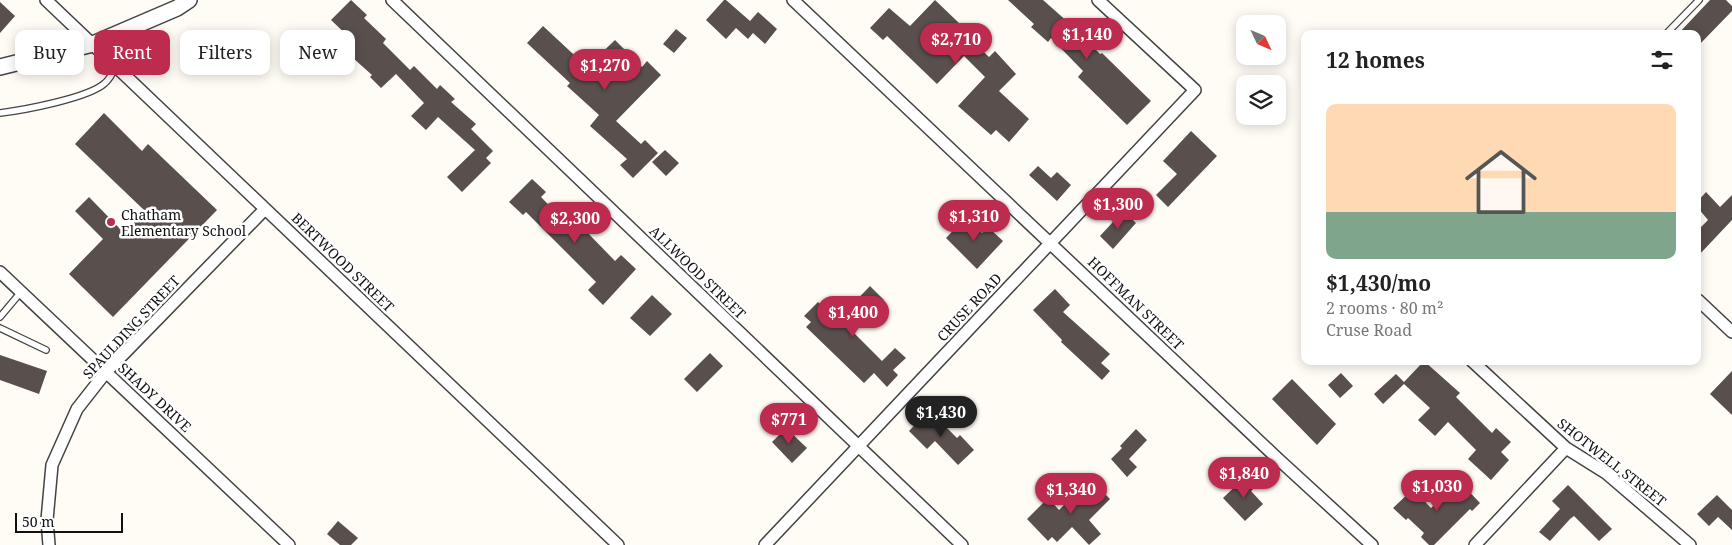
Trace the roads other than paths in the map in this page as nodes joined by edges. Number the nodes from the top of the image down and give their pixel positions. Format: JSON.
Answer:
{"nodes":[{"id":1,"x":46,"y":0,"type":"edge"},
{"id":2,"x":189,"y":0,"type":"edge"},
{"id":3,"x":392,"y":0,"type":"edge"},
{"id":4,"x":793,"y":0,"type":"edge"},
{"id":5,"x":1098,"y":0,"type":"edge"},
{"id":6,"x":1698,"y":0,"type":"edge"},
{"id":7,"x":1670,"y":30,"type":"edge"},
{"id":8,"x":93,"y":44,"type":"junction"},
{"id":9,"x":0,"y":67,"type":"edge"},
{"id":10,"x":110,"y":75,"type":"edge"},
{"id":11,"x":125,"y":75,"type":"edge"},
{"id":12,"x":0,"y":113,"type":"edge"},
{"id":13,"x":265,"y":209,"type":"junction"},
{"id":14,"x":1050,"y":242,"type":"junction"},
{"id":15,"x":0,"y":272,"type":"edge"},
{"id":16,"x":21,"y":292,"type":"junction"},
{"id":17,"x":1701,"y":303,"type":"edge"},
{"id":18,"x":0,"y":317,"type":"edge"},
{"id":19,"x":0,"y":328,"type":"edge"},
{"id":20,"x":1732,"y":332,"type":"edge"},
{"id":21,"x":46,"y":350,"type":"dead end"},
{"id":22,"x":1476,"y":365,"type":"edge"},
{"id":23,"x":106,"y":372,"type":"junction"},
{"id":24,"x":858,"y":447,"type":"junction"},
{"id":25,"x":1566,"y":448,"type":"junction"},
{"id":26,"x":49,"y":545,"type":"edge"},
{"id":27,"x":289,"y":545,"type":"edge"},
{"id":28,"x":618,"y":545,"type":"edge"},
{"id":29,"x":765,"y":545,"type":"edge"},
{"id":30,"x":962,"y":545,"type":"edge"},
{"id":31,"x":1372,"y":545,"type":"edge"},
{"id":32,"x":1475,"y":545,"type":"edge"},
{"id":33,"x":1690,"y":545,"type":"edge"}],
"edges":[{"from":1,"to":8,"type":"street","name":"BERTWOOD STREET"},
{"from":2,"to":8,"type":"street"},
{"from":3,"to":24,"type":"street","name":"ALLWOOD STREET"},
{"from":4,"to":14,"type":"street","name":"HOFFMAN STREET"},
{"from":5,"to":14,"type":"street","name":"CRUSE ROAD"},
{"from":6,"to":7,"type":"lane"},
{"from":8,"to":9,"type":"street"},
{"from":10,"to":12,"type":"lane"},
{"from":11,"to":13,"type":"street","name":"BERTWOOD STREET"},
{"from":13,"to":23,"type":"street","name":"SPAULDING STREET"},
{"from":13,"to":28,"type":"street","name":"BERTWOOD STREET"},
{"from":14,"to":24,"type":"street","name":"CRUSE ROAD"},
{"from":14,"to":31,"type":"street","name":"HOFFMAN STREET"},
{"from":15,"to":16,"type":"street","name":"SHADY DRIVE"},
{"from":16,"to":18,"type":"lane"},
{"from":16,"to":23,"type":"street","name":"SHADY DRIVE"},
{"from":17,"to":20,"type":"street"},
{"from":19,"to":21,"type":"lane"},
{"from":22,"to":25,"type":"street","name":"SHOTWELL STREET"},
{"from":23,"to":26,"type":"street","name":"SPAULDING STREET"},
{"from":23,"to":27,"type":"street","name":"SHADY DRIVE"},
{"from":24,"to":29,"type":"street","name":"CRUSE ROAD"},
{"from":24,"to":30,"type":"street","name":"ALLWOOD STREET"},
{"from":25,"to":32,"type":"street"},
{"from":25,"to":33,"type":"street","name":"SHOTWELL STREET"}]}
